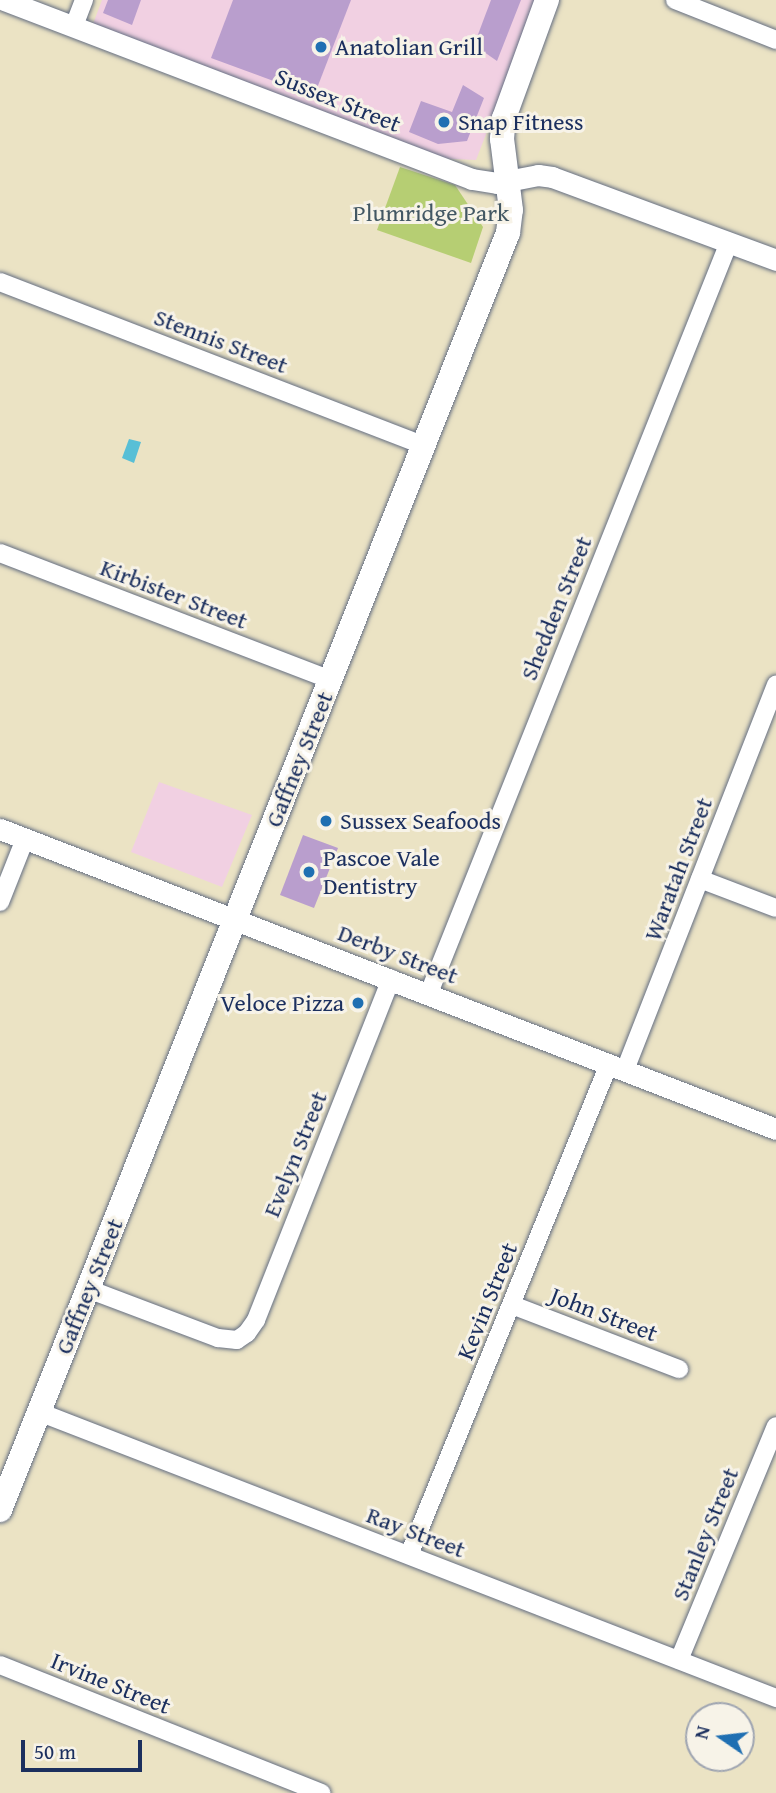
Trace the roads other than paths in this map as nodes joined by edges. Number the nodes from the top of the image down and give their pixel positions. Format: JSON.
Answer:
{"nodes":[{"id":1,"x":4,"y":0,"type":"edge"},
{"id":2,"x":85,"y":0,"type":"edge"},
{"id":3,"x":547,"y":0,"type":"edge"},
{"id":4,"x":675,"y":0,"type":"edge"},
{"id":5,"x":74,"y":26,"type":"junction"},
{"id":6,"x":776,"y":40,"type":"edge"},
{"id":7,"x":508,"y":181,"type":"junction"},
{"id":8,"x":730,"y":242,"type":"junction"},
{"id":9,"x":776,"y":260,"type":"edge"},
{"id":10,"x":0,"y":282,"type":"edge"},
{"id":11,"x":425,"y":446,"type":"junction"},
{"id":12,"x":0,"y":553,"type":"edge"},
{"id":13,"x":331,"y":680,"type":"junction"},
{"id":14,"x":775,"y":691,"type":"edge"},
{"id":15,"x":0,"y":829,"type":"edge"},
{"id":16,"x":25,"y":839,"type":"junction"},
{"id":17,"x":700,"y":879,"type":"junction"},
{"id":18,"x":0,"y":902,"type":"edge"},
{"id":19,"x":776,"y":908,"type":"edge"},
{"id":20,"x":236,"y":919,"type":"junction"},
{"id":21,"x":391,"y":979,"type":"junction"},
{"id":22,"x":429,"y":993,"type":"junction"},
{"id":23,"x":617,"y":1067,"type":"junction"},
{"id":24,"x":776,"y":1129,"type":"edge"},
{"id":25,"x":88,"y":1289,"type":"junction"},
{"id":26,"x":512,"y":1305,"type":"junction"},
{"id":27,"x":679,"y":1369,"type":"dead end"},
{"id":28,"x":39,"y":1412,"type":"junction"},
{"id":29,"x":776,"y":1426,"type":"edge"},
{"id":30,"x":0,"y":1510,"type":"edge"},
{"id":31,"x":409,"y":1555,"type":"junction"},
{"id":32,"x":679,"y":1660,"type":"junction"},
{"id":33,"x":0,"y":1665,"type":"edge"},
{"id":34,"x":776,"y":1698,"type":"edge"},
{"id":35,"x":321,"y":1793,"type":"edge"}],
"edges":[{"from":1,"to":5,"type":"street","name":"Sussex Street"},
{"from":2,"to":5,"type":"street"},
{"from":3,"to":7,"type":"main road","name":"Gaffney Street"},
{"from":4,"to":6,"type":"street"},
{"from":5,"to":7,"type":"street","name":"Sussex Street"},
{"from":7,"to":8,"type":"street","name":"Sussex Street"},
{"from":7,"to":11,"type":"main road","name":"Gaffney Street"},
{"from":8,"to":9,"type":"street","name":"Sussex Street"},
{"from":8,"to":22,"type":"street","name":"Shedden Street"},
{"from":10,"to":11,"type":"street","name":"Stennis Street"},
{"from":11,"to":13,"type":"main road","name":"Gaffney Street"},
{"from":12,"to":13,"type":"street","name":"Kirbister Street"},
{"from":13,"to":20,"type":"main road","name":"Gaffney Street"},
{"from":14,"to":17,"type":"street","name":"Waratah Street"},
{"from":15,"to":16,"type":"street","name":"Derby Street"},
{"from":16,"to":18,"type":"street"},
{"from":16,"to":20,"type":"street","name":"Derby Street"},
{"from":17,"to":19,"type":"street"},
{"from":17,"to":23,"type":"street","name":"Waratah Street"},
{"from":20,"to":21,"type":"street","name":"Derby Street"},
{"from":20,"to":25,"type":"main road","name":"Gaffney Street"},
{"from":21,"to":22,"type":"street","name":"Derby Street"},
{"from":21,"to":25,"type":"street","name":"Evelyn Street"},
{"from":22,"to":23,"type":"street","name":"Derby Street"},
{"from":23,"to":24,"type":"street","name":"Derby Street"},
{"from":23,"to":26,"type":"street","name":"Kevin Street"},
{"from":25,"to":28,"type":"main road","name":"Gaffney Street"},
{"from":26,"to":27,"type":"street","name":"John Street"},
{"from":26,"to":31,"type":"street","name":"Kevin Street"},
{"from":28,"to":30,"type":"main road","name":"Gaffney Street"},
{"from":28,"to":31,"type":"street","name":"Ray Street"},
{"from":29,"to":32,"type":"street","name":"Stanley Street"},
{"from":31,"to":32,"type":"street","name":"Ray Street"},
{"from":32,"to":34,"type":"street","name":"Ray Street"},
{"from":33,"to":35,"type":"street","name":"Irvine Street"}]}
